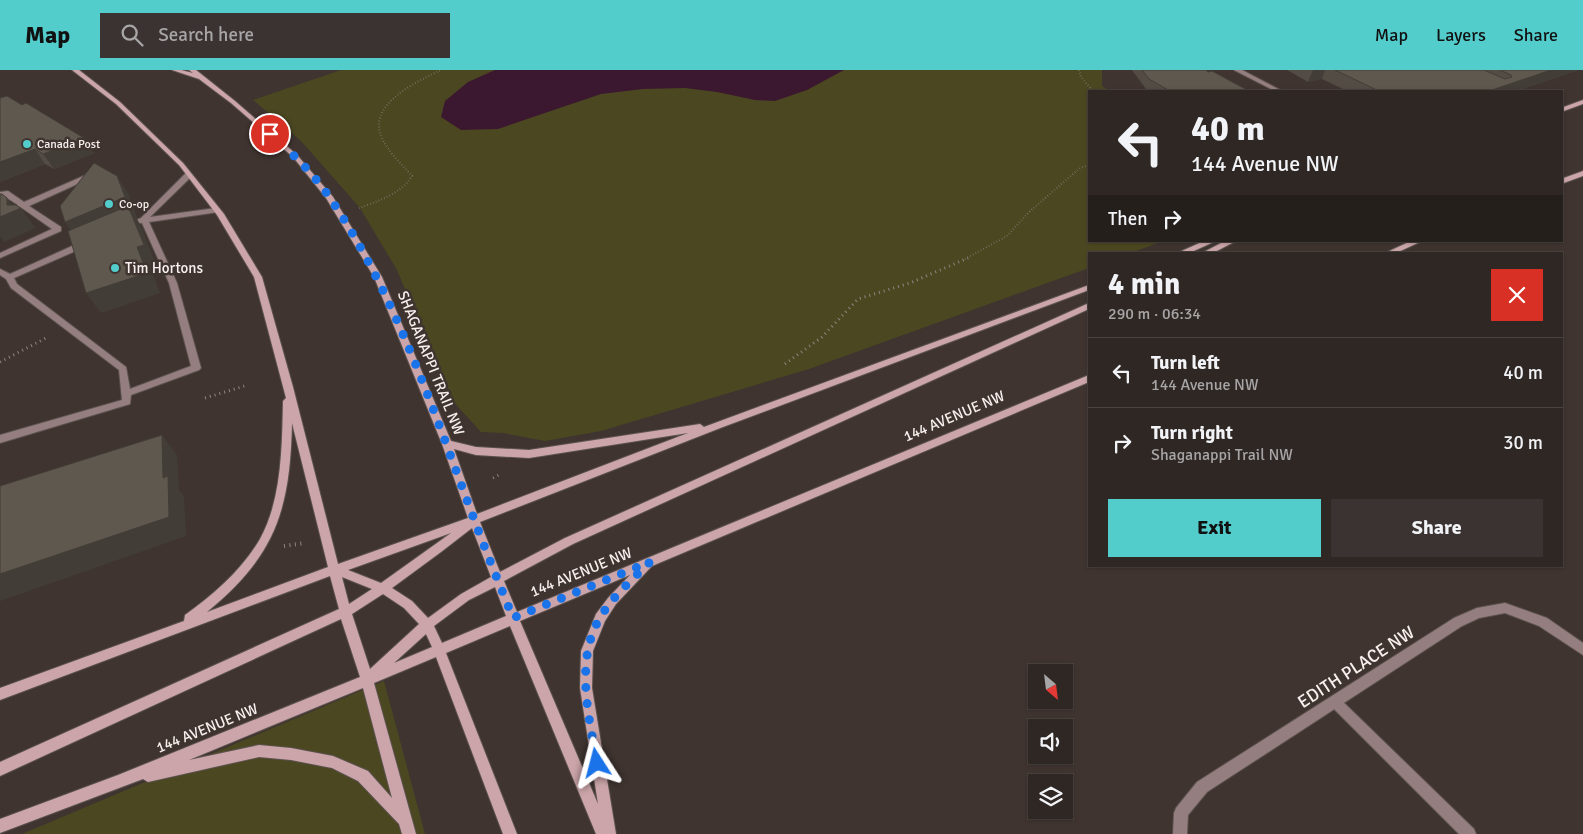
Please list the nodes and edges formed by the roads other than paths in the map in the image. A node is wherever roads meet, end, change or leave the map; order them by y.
1 (75, 70) edge
2 (174, 70) edge
3 (192, 70) edge
4 (1237, 70) edge
5 (206, 80) junction
6 (1277, 90) edge
7 (1583, 102) edge
8 (1563, 109) edge
9 (1583, 173) edge
10 (189, 175) junction
11 (92, 176) edge
12 (1563, 181) edge
13 (0, 195) edge
14 (23, 205) junction
15 (12, 210) edge
16 (216, 210) junction
17 (38, 215) junction
18 (144, 219) junction
19 (26, 221) dead end
20 (126, 226) edge
21 (90, 242) edge
22 (1209, 242) edge
23 (1230, 242) edge
24 (1416, 242) edge
25 (1183, 252) edge
26 (1208, 252) edge
27 (1392, 252) edge
28 (0, 256) edge
29 (0, 271) edge
30 (9, 277) junction
31 (1088, 287) edge
32 (1088, 306) edge
33 (1088, 378) edge
34 (288, 387) junction
35 (125, 394) junction
36 (720, 424) junction
37 (0, 439) edge
38 (447, 444) junction
39 (474, 520) junction
40 (650, 562) junction
41 (334, 570) junction
42 (498, 578) junction
43 (383, 588) junction
44 (345, 612) junction
45 (513, 618) junction
46 (427, 625) junction
47 (173, 629) junction
48 (438, 650) junction
49 (1583, 650) edge
50 (367, 680) junction
51 (0, 694) edge
52 (1335, 702) junction
53 (0, 769) edge
54 (118, 782) junction
55 (0, 826) edge
56 (407, 828) edge
57 (510, 834) edge
58 (603, 834) edge
59 (609, 834) edge
60 (1180, 834) edge
61 (1469, 834) edge

1 - 10 main road
2 - 5 main road
3 - 5 main road, SHAGANAPPI TRAIL NW
4 - 6 street
5 - 38 main road, SHAGANAPPI TRAIL NW
7 - 8 main road
9 - 12 main road
10 - 16 main road
10 - 18 street
11 - 14 street
13 - 14 street
14 - 15 street
14 - 17 street
16 - 18 street
16 - 34 main road
17 - 19 street
17 - 28 street
18 - 20 street
18 - 35 street
21 - 30 street
22 - 25 main road
23 - 26 main road
24 - 27 main road
29 - 30 street
30 - 35 street
31 - 36 main road
32 - 42 main road
33 - 40 main road, 144 AVENUE NW
34 - 41 main road
34 - 47 main road
35 - 37 street
36 - 38 main road
36 - 39 main road
38 - 39 main road, SHAGANAPPI TRAIL NW
39 - 41 main road
39 - 42 main road, SHAGANAPPI TRAIL NW
39 - 43 main road
40 - 45 main road, 144 AVENUE NW
40 - 59 main road
41 - 43 main road
41 - 44 main road
41 - 47 main road
42 - 45 main road, SHAGANAPPI TRAIL NW
42 - 46 main road
43 - 44 main road
43 - 46 main road
44 - 50 main road
44 - 53 main road
45 - 48 main road, 144 AVENUE NW
45 - 58 main road, SHAGANAPPI TRAIL NW
46 - 48 main road
46 - 50 main road
47 - 51 main road
48 - 50 main road, 144 AVENUE NW
48 - 57 main road
49 - 52 street, EDITH PLACE NW
50 - 54 main road, 144 AVENUE NW
50 - 56 main road
52 - 60 street, EDITH PLACE NW
52 - 61 street
54 - 55 main road, 144 AVENUE NW
54 - 56 main road

